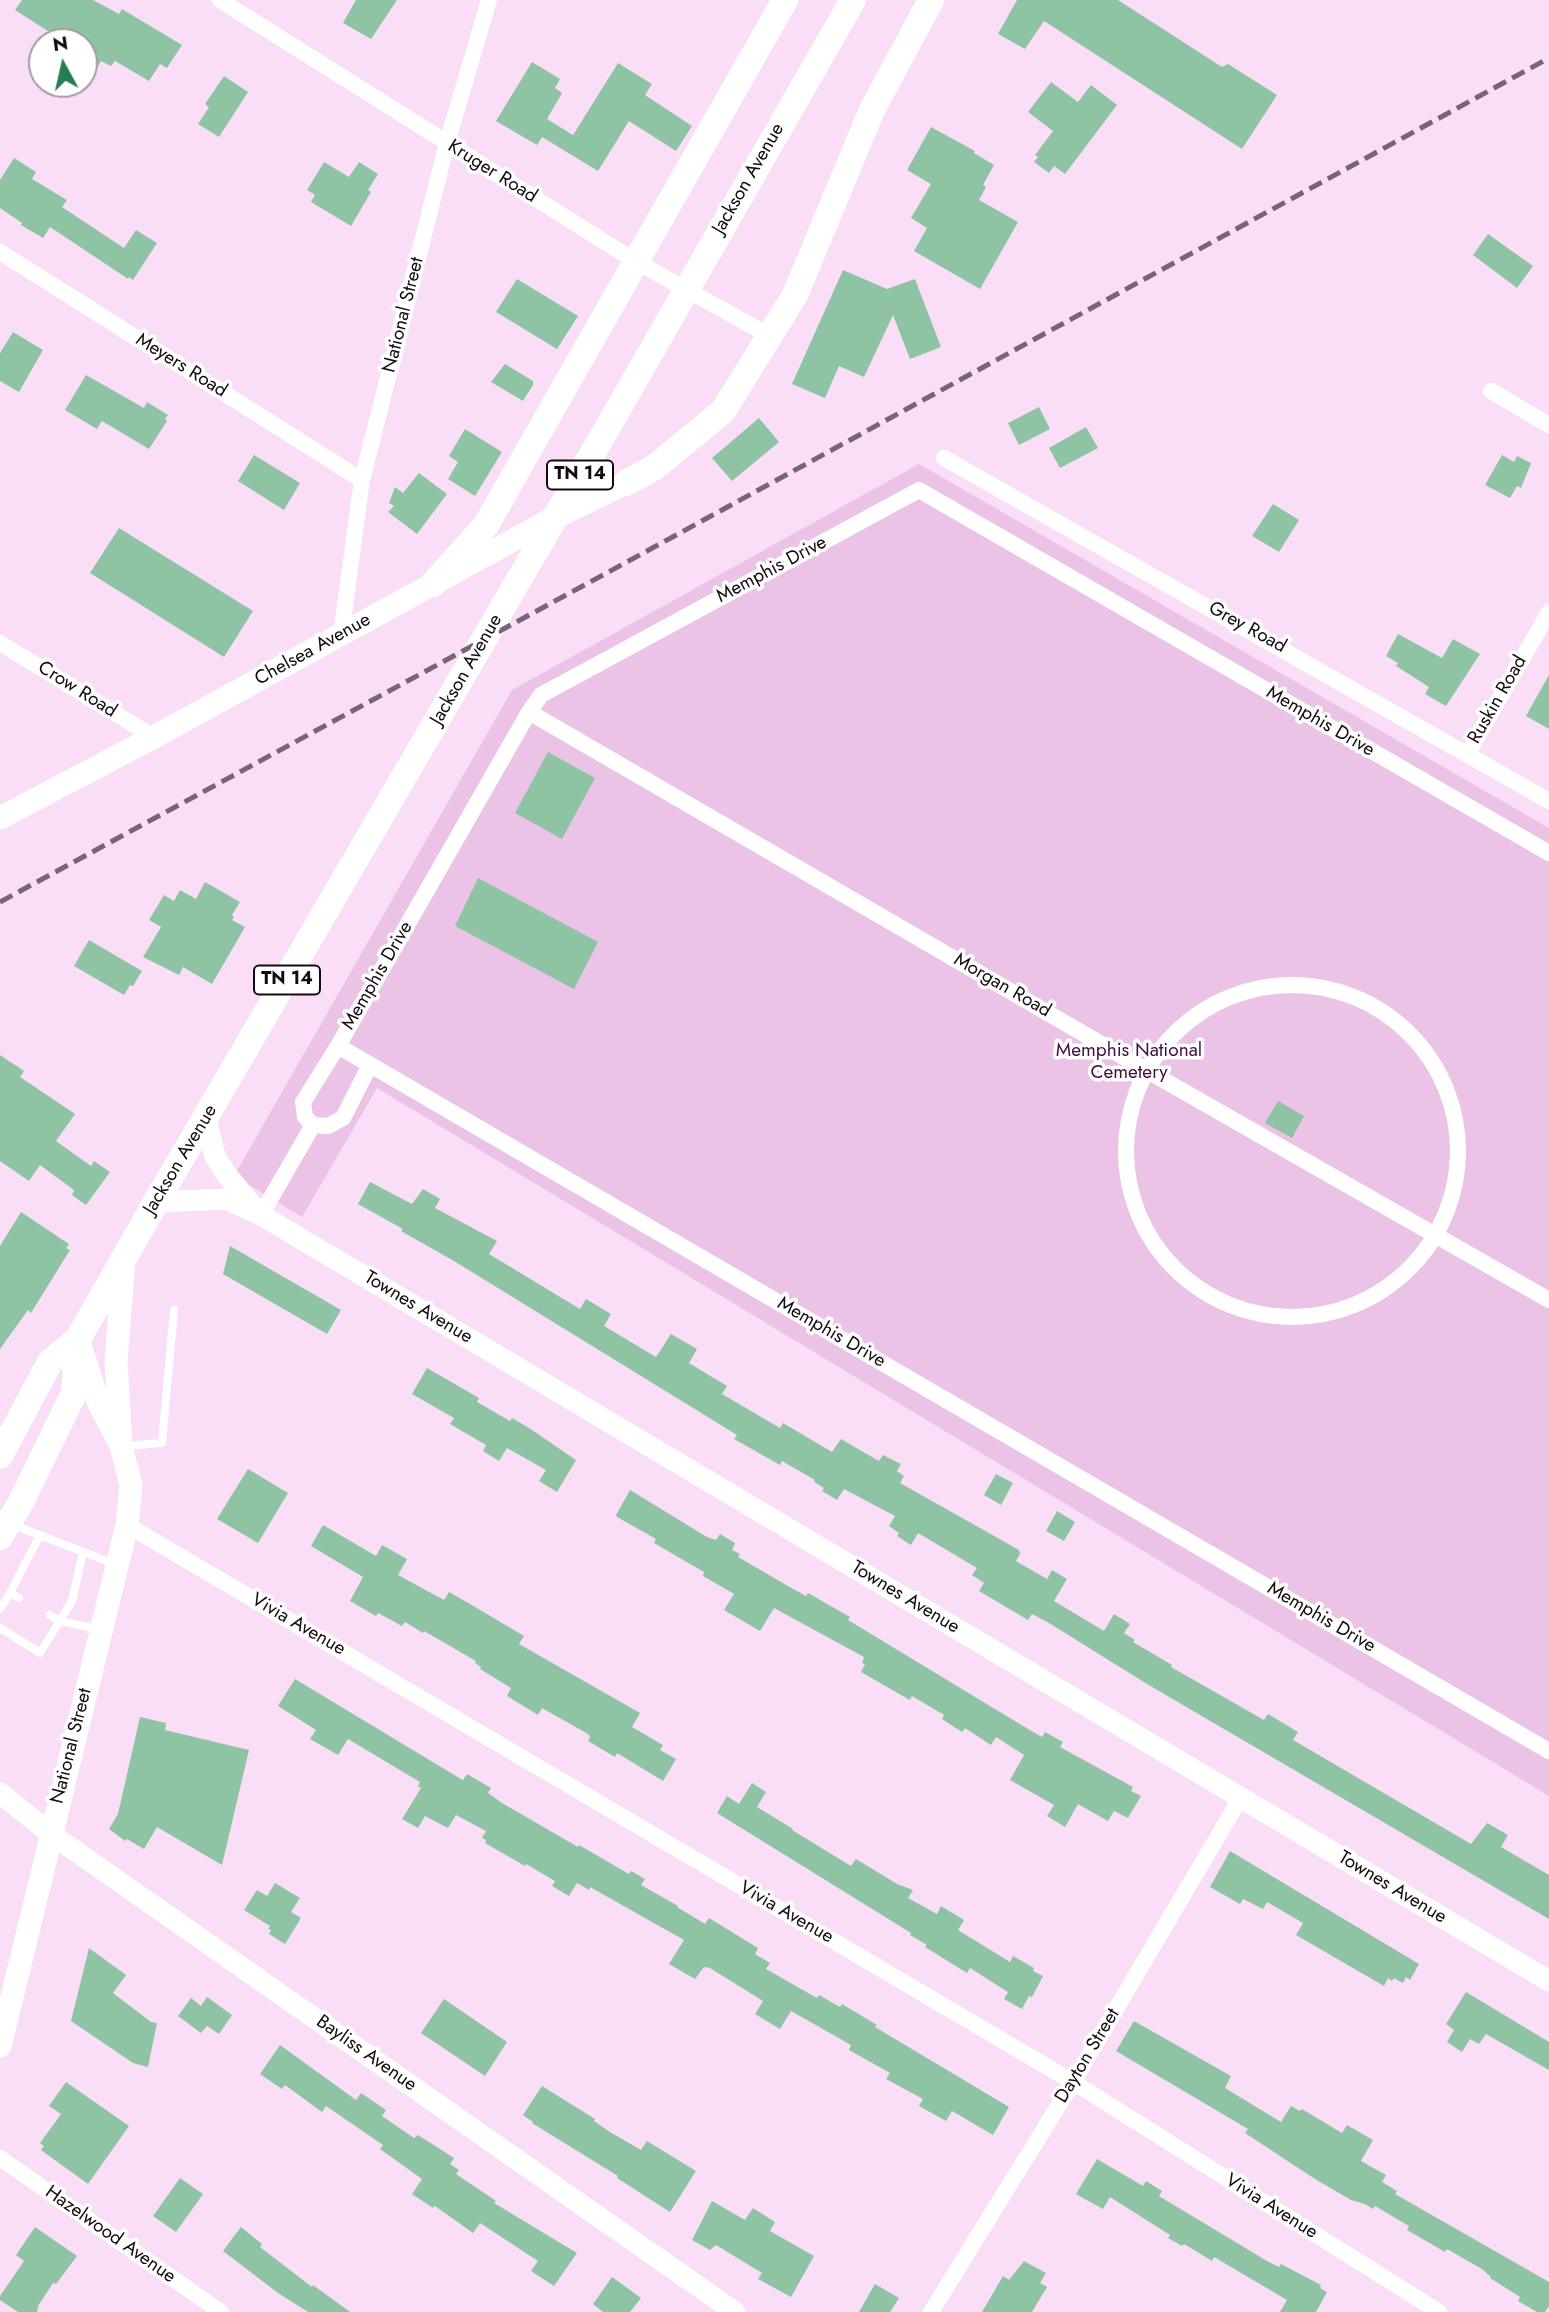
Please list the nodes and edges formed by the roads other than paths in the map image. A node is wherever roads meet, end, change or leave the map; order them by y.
1 (220, 0) edge
2 (489, 0) edge
3 (785, 0) edge
4 (853, 0) edge
5 (931, 0) edge
6 (447, 143) junction
7 (0, 252) edge
8 (635, 261) junction
9 (769, 336) junction
10 (1491, 391) dead end
11 (1549, 425) edge
12 (944, 458) dead end
13 (362, 480) junction
14 (626, 482) joint
15 (433, 584) junction
16 (1549, 612) edge
17 (341, 635) junction
18 (0, 643) edge
19 (529, 712) junction
20 (154, 737) junction
21 (1468, 753) junction
22 (1549, 801) edge
23 (0, 818) edge
24 (1549, 853) edge
25 (338, 1046) junction
26 (370, 1065) junction
27 (1146, 1070) junction
28 (206, 1119) junction
29 (313, 1125) junction
30 (156, 1202) junction
31 (261, 1215) junction
32 (1437, 1236) junction
33 (124, 1259) junction
34 (1549, 1300) edge
35 (174, 1310) dead end
36 (78, 1339) junction
37 (121, 1446) junction
38 (0, 1456) edge
39 (127, 1525) junction
40 (4, 1530) edge
41 (40, 1535) junction
42 (83, 1552) junction
43 (117, 1566) junction
44 (10, 1593) junction
45 (19, 1598) dead end
46 (0, 1609) edge
47 (50, 1615) dead end
48 (60, 1621) junction
49 (0, 1628) edge
50 (101, 1630) junction
51 (1549, 1751) edge
52 (0, 1793) edge
53 (1241, 1797) junction
54 (51, 1834) junction
55 (1549, 1981) edge
56 (0, 2046) edge
57 (1073, 2081) junction
58 (0, 2158) edge
59 (221, 2312) edge
60 (735, 2312) edge
61 (931, 2312) edge
62 (1438, 2312) edge

1 - 6 street, Kruger Road
2 - 6 street, National Street
3 - 8 main road
4 - 28 main road, Jackson Avenue / TN 14
5 - 9 main road
6 - 8 street, Kruger Road
6 - 13 street, National Street
7 - 13 street, Meyers Road
8 - 9 street, Kruger Road
8 - 15 main road
9 - 14 main road
10 - 11 street
12 - 21 street, Grey Road
13 - 17 street, National Street
14 - 15 main road, Chelsea Avenue
15 - 17 main road, Chelsea Avenue
16 - 21 street, Ruskin Road
17 - 20 main road, Chelsea Avenue
18 - 20 street, Crow Road
19 - 24 street, Memphis Drive
19 - 25 street, Memphis Drive
19 - 27 street, Morgan Road
20 - 23 main road, Chelsea Avenue
21 - 22 street, Grey Road
25 - 26 street, Memphis Drive
25 - 29 street
26 - 29 street
26 - 51 street, Memphis Drive
27 - 32 street, Morgan Road
27 - 32 street
27 - 32 street
28 - 30 main road, Jackson Avenue / TN 14
28 - 31 street, Townes Avenue
29 - 31 street
30 - 31 street, Townes Avenue
30 - 33 main road, Jackson Avenue / TN 14
31 - 53 street, Townes Avenue
32 - 34 street, Morgan Road
33 - 36 main road, Jackson Avenue / TN 14
33 - 37 main road, National Street
35 - 37 lane
36 - 37 main road, National Street
36 - 38 main road, Jackson Avenue / TN 14
36 - 40 main road, Jackson Avenue / TN 14
37 - 39 main road, National Street
39 - 43 main road, National Street
39 - 57 street, Vivia Avenue
40 - 41 lane
41 - 42 lane
41 - 44 lane
42 - 43 lane
42 - 48 lane
43 - 50 main road, National Street
44 - 45 lane
44 - 46 lane
47 - 48 lane
48 - 49 lane
48 - 50 lane
50 - 54 main road, National Street
52 - 54 street, Bayliss Avenue
53 - 55 street, Townes Avenue
53 - 57 street, Dayton Street
54 - 56 main road, National Street
54 - 60 street, Bayliss Avenue
57 - 61 street, Dayton Street
57 - 62 street, Vivia Avenue
58 - 59 street, Hazelwood Avenue

